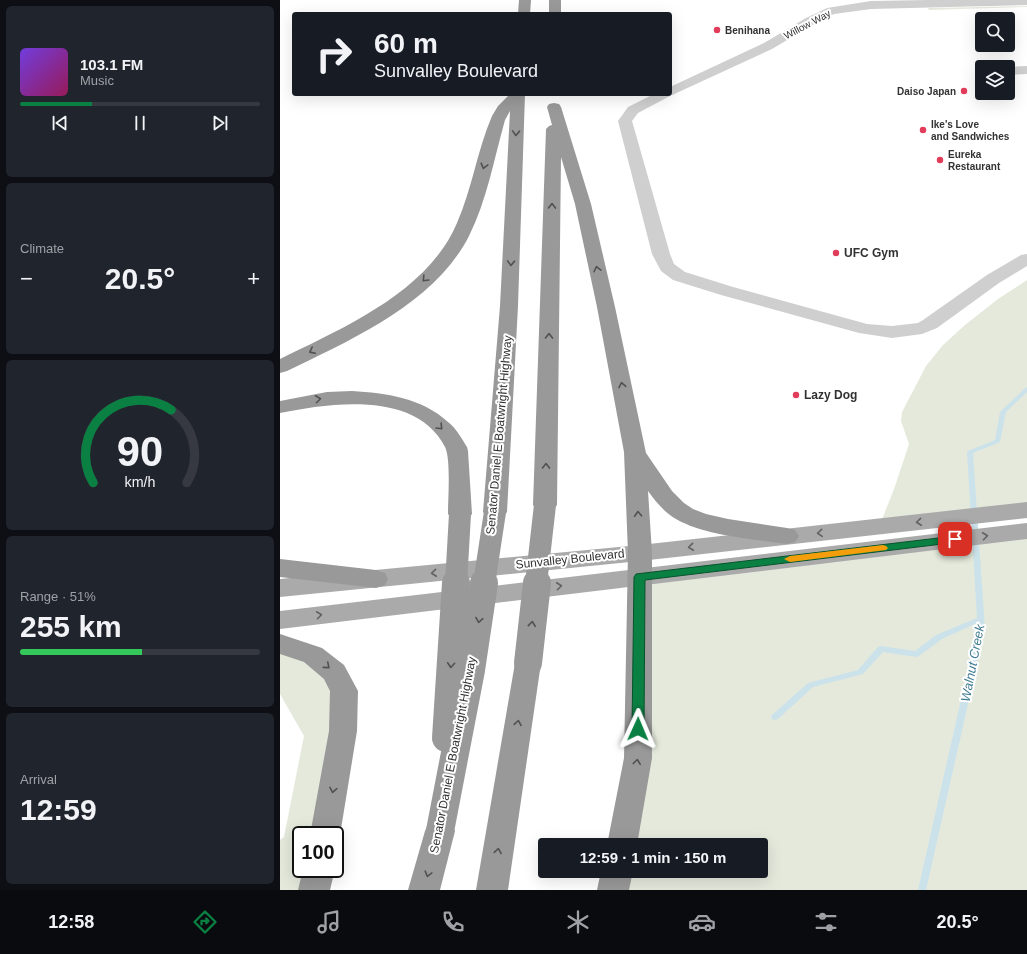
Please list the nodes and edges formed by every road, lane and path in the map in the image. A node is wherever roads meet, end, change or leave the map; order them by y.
1 (525, 0) edge
2 (555, 0) edge
3 (1027, 1) edge
4 (524, 12) edge
5 (555, 12) edge
6 (1027, 70) edge
7 (1015, 71) edge
8 (672, 91) edge
9 (516, 96) edge
10 (518, 96) edge
11 (661, 96) edge
12 (554, 100) edge
13 (1027, 259) edge
14 (280, 367) edge
15 (280, 407) edge
16 (635, 452) junction
17 (1027, 510) edge
18 (1027, 531) edge
19 (786, 536) junction
20 (640, 565) junction
21 (280, 568) edge
22 (376, 579) junction
23 (280, 588) edge
24 (280, 620) edge
25 (280, 644) edge
26 (327, 826) edge
27 (440, 831) junction
28 (623, 838) edge
29 (317, 878) edge
30 (616, 878) edge
31 (314, 890) edge
32 (424, 890) edge
33 (492, 890) edge
34 (613, 890) edge

1 - 4 highway
2 - 5 highway
3 - 8 street, Willow Way
6 - 7 street
9 -> 14 highway
10 -> 27 highway, Senator Daniel E Boatwright Highway, bridge
11 - 13 street
16 -> 12 highway
33 -> 12 highway, bridge
15 -> 27 highway, bridge
16 - 19 highway
20 -> 16 highway
17 -> 19 main road, Sunvalley Boulevard
20 -> 18 main road, Sunvalley Boulevard
19 -> 20 main road, Sunvalley Boulevard
20 -> 22 main road, Sunvalley Boulevard
24 -> 20 main road, Sunvalley Boulevard
28 -> 20 highway
21 - 22 highway
22 - 23 main road, Sunvalley Boulevard
25 -> 26 highway
27 -> 32 highway, Senator Daniel E Boatwright Highway
29 - 31 highway
30 - 34 highway

